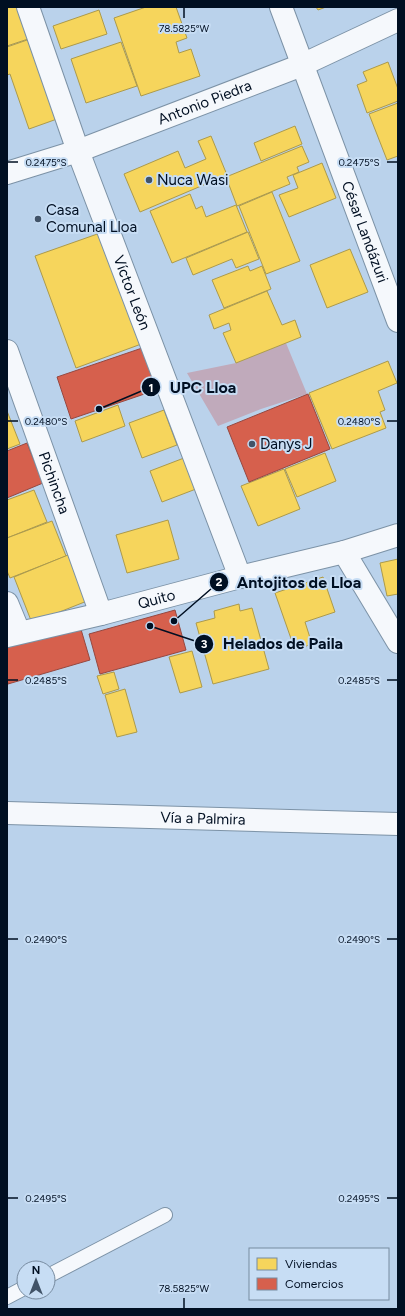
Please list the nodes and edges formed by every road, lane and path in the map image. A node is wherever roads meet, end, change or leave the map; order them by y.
1 (28, 7) edge
2 (281, 7) edge
3 (398, 20) edge
4 (302, 65) junction
5 (78, 151) junction
6 (7, 173) edge
7 (398, 321) edge
8 (7, 351) edge
9 (398, 535) edge
10 (344, 552) junction
11 (240, 577) junction
12 (7, 603) edge
13 (101, 614) junction
14 (13, 634) edge
15 (398, 642) edge
16 (7, 813) edge
17 (398, 824) edge
18 (165, 1215) dead end
19 (56, 1272) edge
20 (16, 1292) edge
21 (7, 1297) edge

1 - 5 street, Víctor León
2 - 4 street, César Landázuri
3 - 4 street, Antonio Piedra
4 - 5 street, Antonio Piedra
4 - 7 street, César Landázuri
5 - 6 street, Antonio Piedra
5 - 11 street, Víctor León
8 - 13 street, Pichincha
9 - 10 street, Quito
10 - 11 street, Quito
10 - 15 street
11 - 13 street, Quito
12 - 14 street
13 - 14 street, Quito
16 - 17 street, Vía a Palmira
18 - 19 lane
20 - 21 lane

